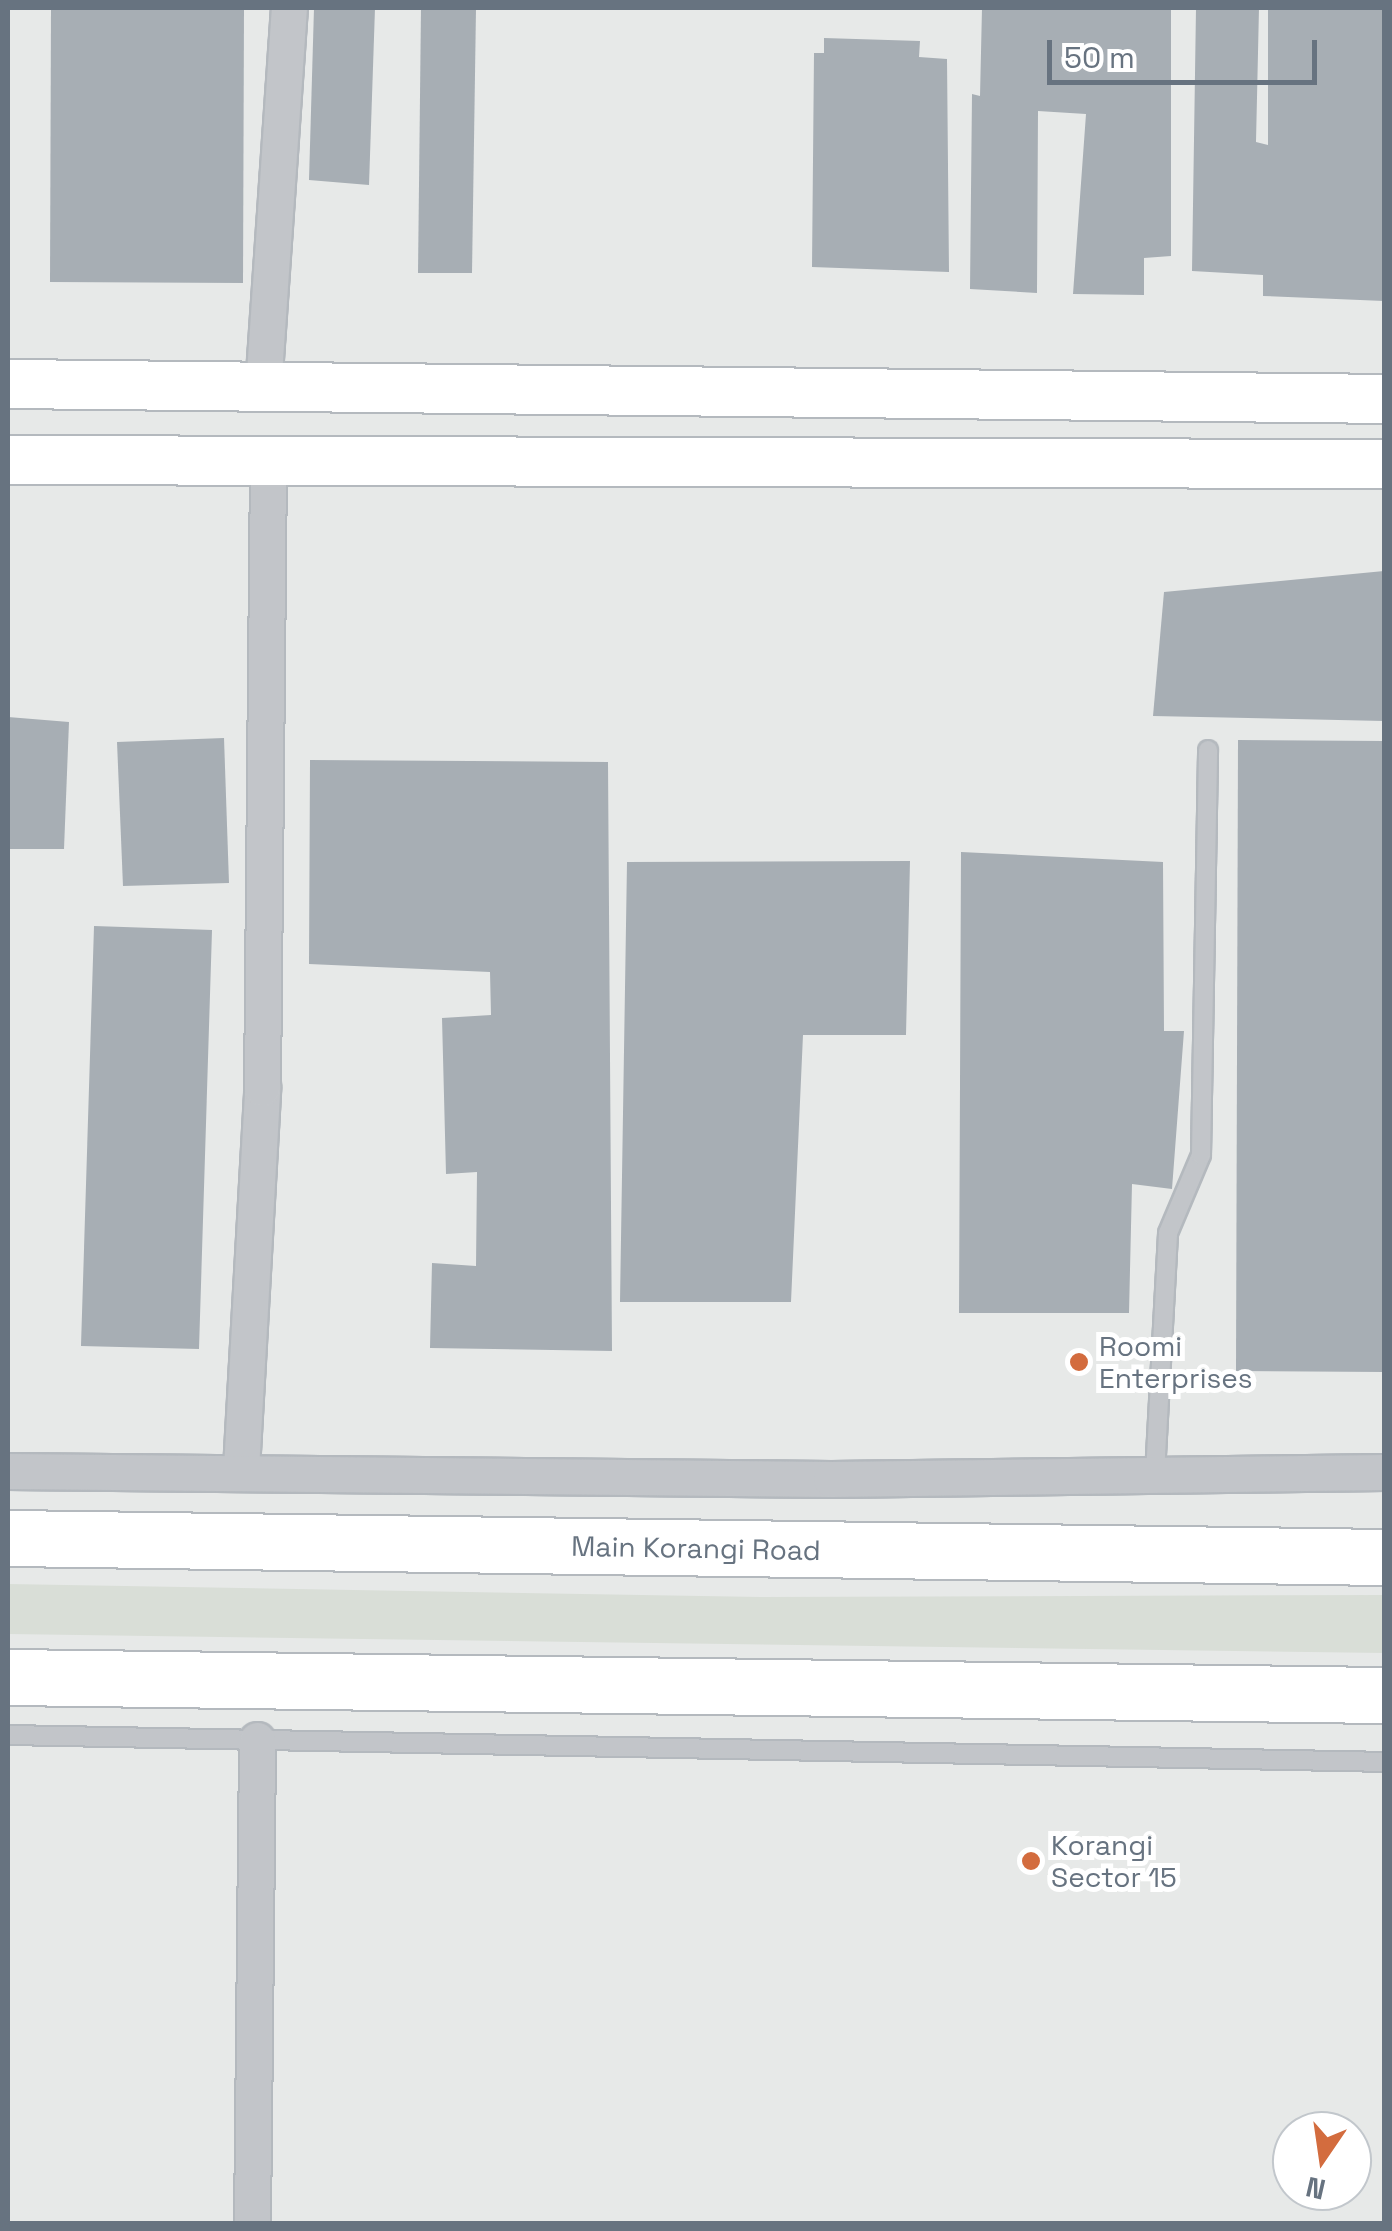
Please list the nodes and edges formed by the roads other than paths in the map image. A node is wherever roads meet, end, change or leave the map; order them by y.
1 (289, 8) edge
2 (8, 384) edge
3 (263, 388) junction
4 (334, 388) junction
5 (1384, 398) edge
6 (8, 460) edge
7 (268, 464) junction
8 (332, 464) junction
9 (1384, 464) edge
10 (1208, 750) dead end
11 (241, 1470) junction
12 (8, 1471) edge
13 (1384, 1472) edge
14 (1155, 1474) junction
15 (8, 1538) edge
16 (1384, 1557) edge
17 (8, 1677) edge
18 (1384, 1694) edge
19 (8, 1735) edge
20 (257, 1740) junction
21 (1384, 1762) edge
22 (252, 2224) edge

1 - 3 street
2 - 3 street
3 - 4 street
4 - 5 street
4 - 8 street
6 - 7 street
7 - 8 street
7 - 11 street
8 - 9 street
10 - 14 lane
11 - 12 street
11 - 14 street
13 - 14 street
15 - 16 main road, Main Korangi Road
17 - 18 main road
19 - 20 lane
20 - 21 lane
20 - 22 street

